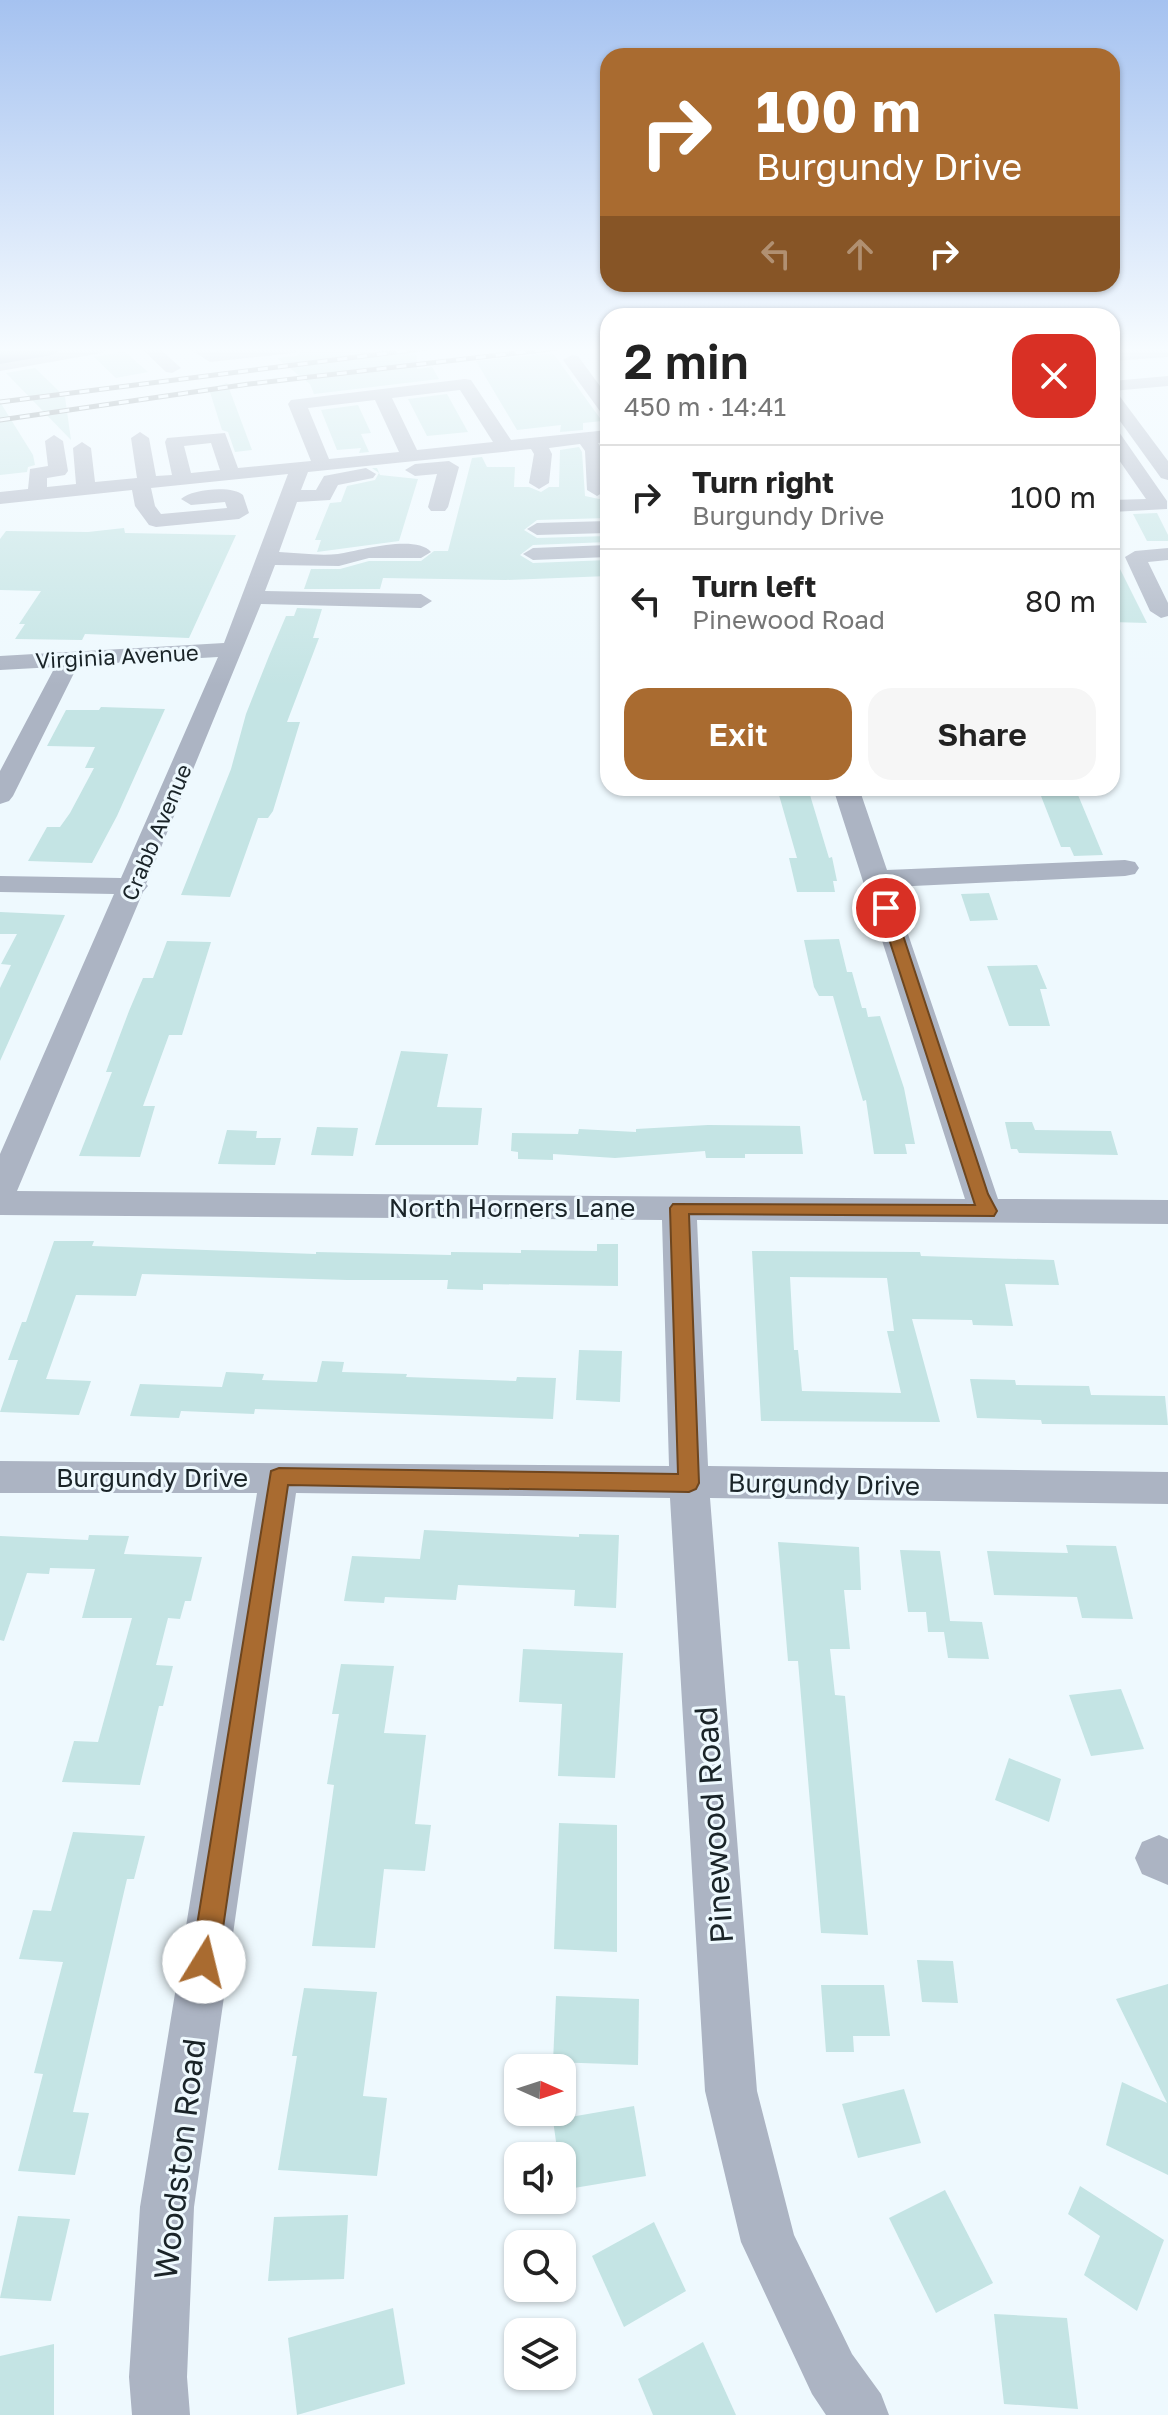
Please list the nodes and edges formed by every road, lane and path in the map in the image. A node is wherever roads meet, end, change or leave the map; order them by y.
1 (57, 461) edge
2 (83, 461) edge
3 (142, 461) edge
4 (179, 461) edge
5 (226, 461) edge
6 (310, 461) edge
7 (363, 461) edge
8 (542, 461) edge
9 (595, 461) edge
10 (1129, 461) edge
11 (311, 466) junction
12 (231, 474) junction
13 (1168, 477) edge
14 (183, 479) junction
15 (1120, 479) edge
16 (1142, 479) junction
17 (144, 483) junction
18 (539, 483) dead end
19 (86, 489) junction
20 (597, 490) dead end
21 (38, 494) junction
22 (289, 496) junction
23 (0, 498) edge
24 (138, 505) dead end
25 (1120, 506) edge
26 (438, 507) dead end
27 (600, 527) edge
28 (537, 529) dead end
29 (600, 551) edge
30 (421, 552) dead end
31 (533, 554) dead end
32 (1168, 554) edge
33 (267, 558) junction
34 (252, 597) junction
35 (421, 601) dead end
36 (1161, 611) dead end
37 (233, 649) junction
38 (70, 659) junction
39 (0, 663) edge
40 (0, 796) edge
41 (849, 796) edge
42 (1125, 868) dead end
43 (877, 879) junction
44 (0, 884) edge
45 (134, 886) junction
46 (0, 1192) edge
47 (0, 1203) edge
48 (679, 1208) junction
49 (988, 1211) junction
50 (1168, 1212) edge
51 (0, 1477) edge
52 (279, 1477) junction
53 (689, 1483) junction
54 (1168, 1488) edge
55 (161, 2415) edge
56 (860, 2415) edge

1 - 21 street
2 - 19 street
3 - 17 street
4 - 14 street
5 - 12 street
6 - 11 street
7 - 11 street
8 - 18 street
9 - 20 street
10 - 16 street
11 - 12 street
11 - 22 street, Crabb Avenue
12 - 14 street
13 - 16 street
14 - 17 street
15 - 16 street
16 - 25 street
17 - 19 street
17 - 24 street
19 - 21 street
21 - 23 street
22 - 26 street
22 - 33 street, Crabb Avenue
27 - 28 street
29 - 31 street
30 - 33 street
32 - 36 street
33 - 34 street, Crabb Avenue
34 - 35 street
34 - 37 street, Crabb Avenue
37 - 38 street, Virginia Avenue
37 - 45 street, Crabb Avenue
38 - 39 street, Virginia Avenue
38 - 40 street
41 - 43 street
42 - 43 street
43 - 49 street
44 - 45 street
45 - 46 street, Crabb Avenue
47 - 48 street, North Horners Lane
48 - 49 street, North Horners Lane
48 - 53 street, Pinewood Road
49 - 50 street, North Horners Lane
51 - 52 street, Burgundy Drive
52 - 53 street, Burgundy Drive
52 - 55 street, Woodston Road
53 - 54 street, Burgundy Drive
53 - 56 street, Pinewood Road

